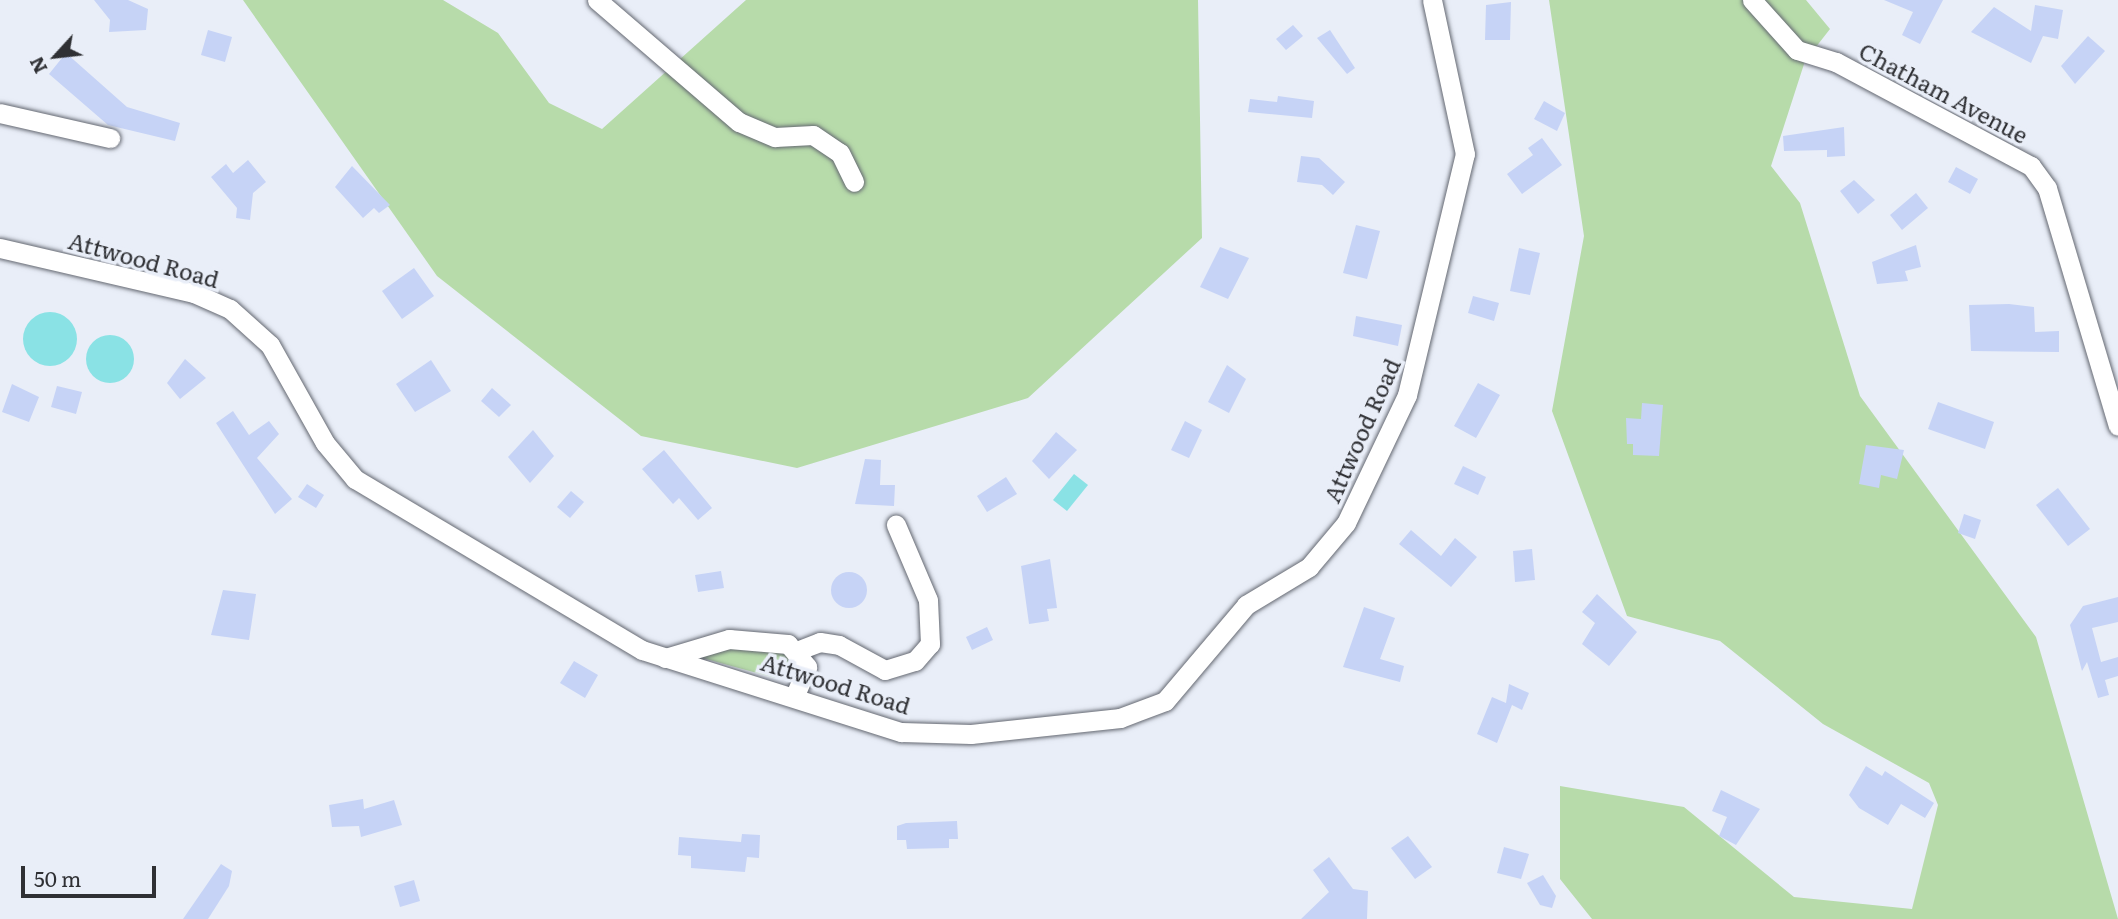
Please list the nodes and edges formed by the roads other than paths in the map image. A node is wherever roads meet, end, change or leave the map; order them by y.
1 (597, 0) edge
2 (1432, 0) edge
3 (1752, 0) edge
4 (0, 113) edge
5 (110, 138) dead end
6 (853, 182) dead end
7 (0, 248) edge
8 (2118, 426) edge
9 (896, 525) dead end
10 (799, 650) junction
11 (664, 658) junction
12 (794, 697) junction

1 - 6 street
2 - 12 street, Attwood Road
3 - 8 street, Chatham Avenue
4 - 5 street
7 - 11 street, Attwood Road
9 - 10 street
10 - 11 street
10 - 12 street
11 - 12 street, Attwood Road

